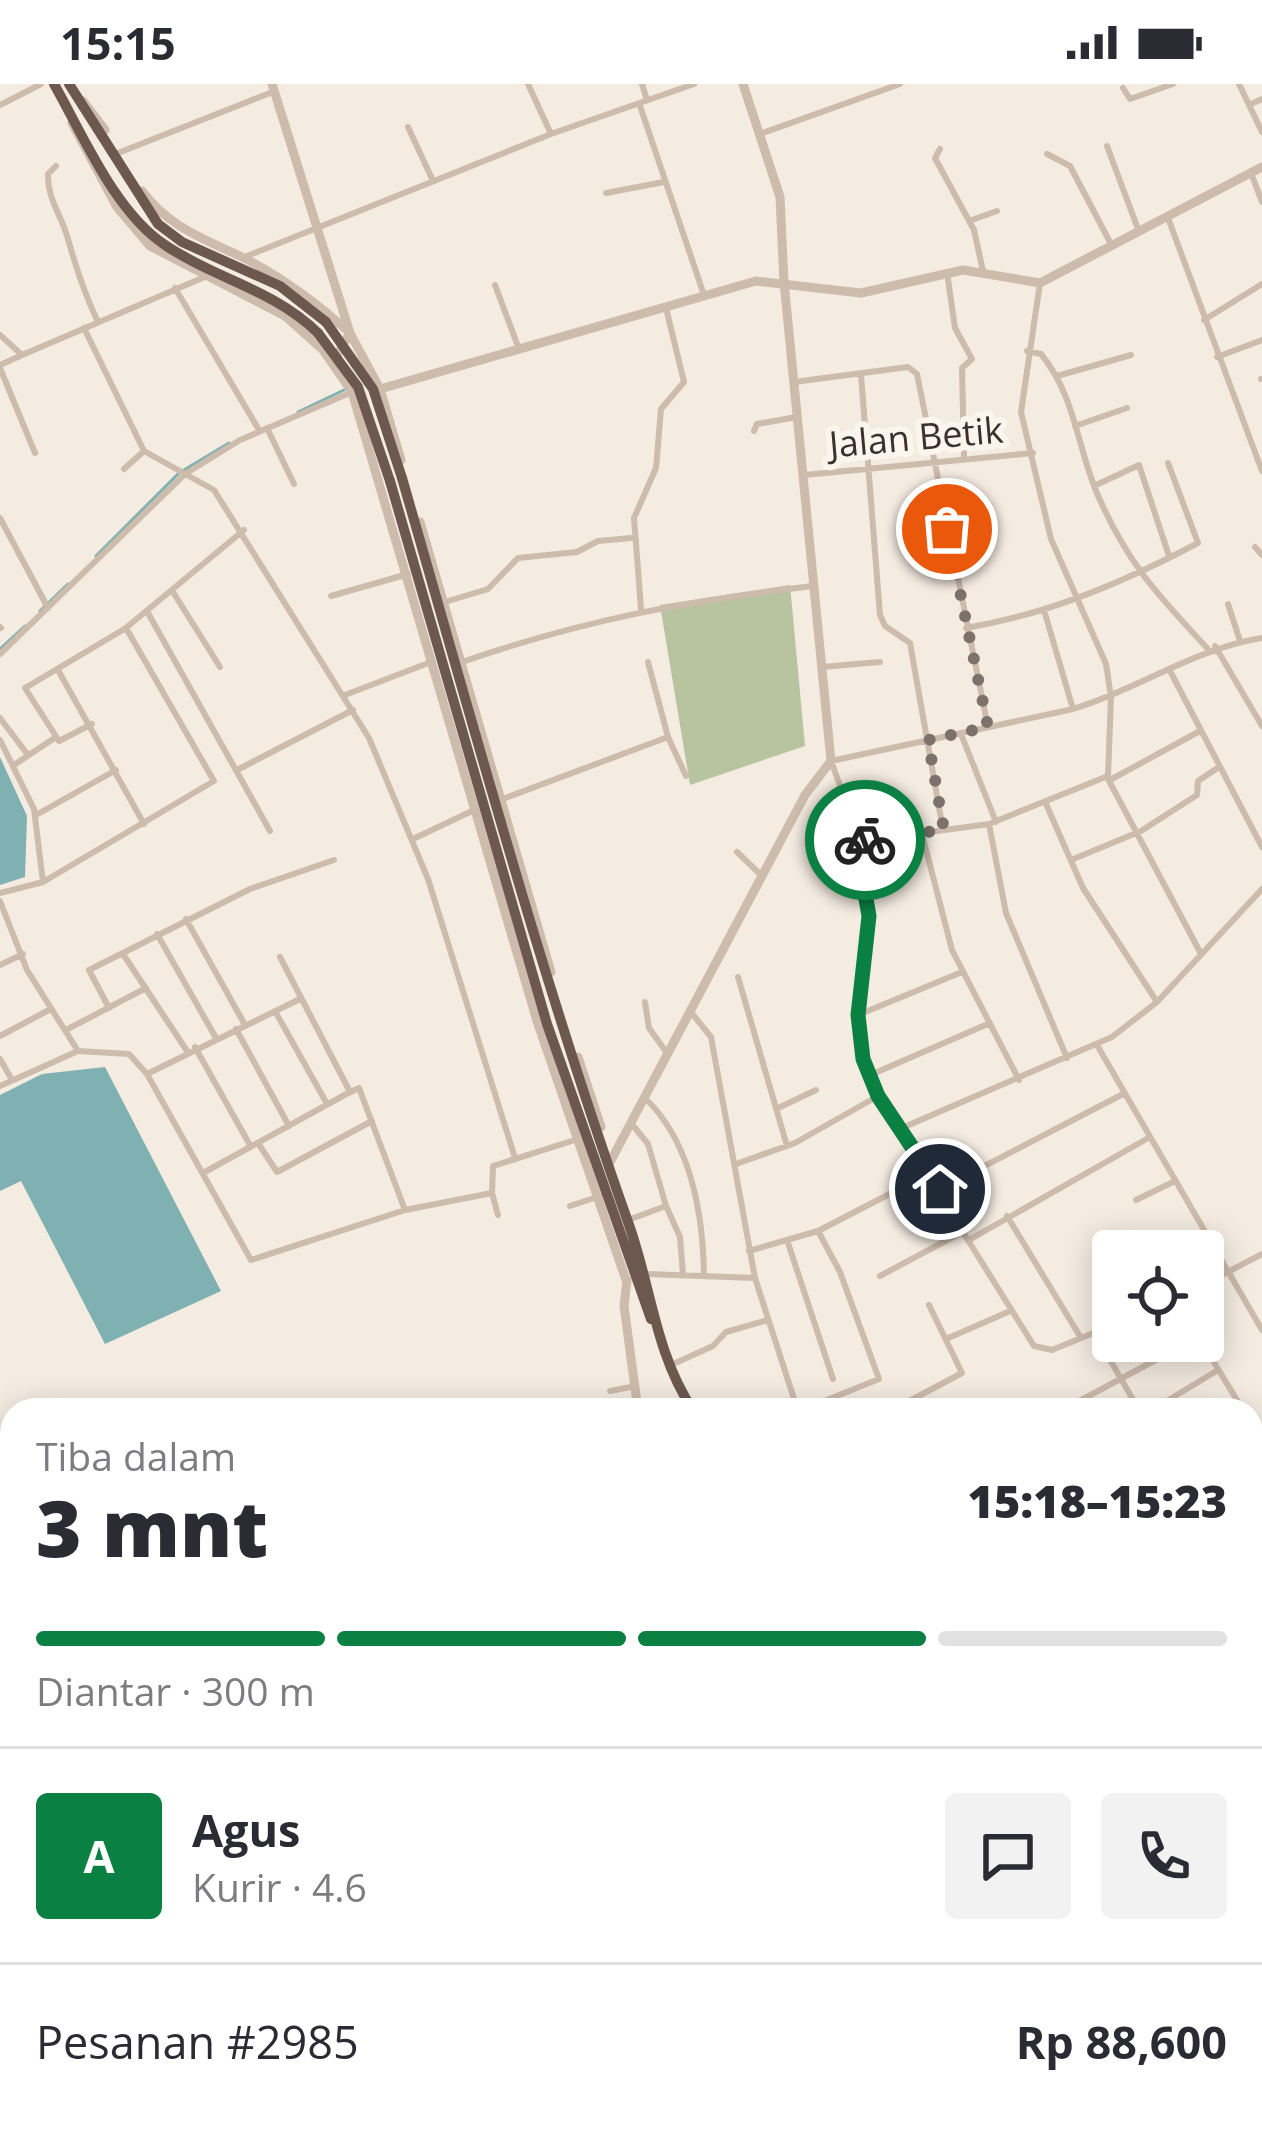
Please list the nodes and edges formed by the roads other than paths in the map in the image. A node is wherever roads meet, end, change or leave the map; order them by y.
1 (41, 84) edge
2 (54, 84) edge
3 (69, 84) edge
4 (528, 84) edge
5 (642, 84) edge
6 (694, 84) edge
7 (743, 84) edge
8 (900, 84) edge
9 (1170, 84) edge
10 (1239, 84) edge
11 (273, 88) edge
12 (1123, 88) dead end
13 (78, 99) junction
14 (1262, 99) edge
15 (643, 101) junction
16 (0, 105) edge
17 (1249, 105) junction
18 (71, 113) junction
19 (408, 127) dead end
20 (1262, 132) edge
21 (551, 134) junction
22 (760, 134) junction
23 (1107, 146) dead end
24 (940, 149) dead end
25 (118, 153) junction
26 (1047, 154) dead end
27 (56, 166) dead end
28 (1257, 170) edge
29 (433, 181) junction
30 (664, 182) junction
31 (607, 193) dead end
32 (1262, 202) edge
33 (997, 211) dead end
34 (1167, 214) junction
35 (969, 221) junction
36 (318, 228) junction
37 (1138, 229) junction
38 (1111, 244) junction
39 (243, 258) junction
40 (946, 272) junction
41 (983, 272) junction
42 (207, 276) junction
43 (784, 282) junction
44 (1040, 283) junction
45 (495, 284) dead end
46 (1262, 284) edge
47 (175, 289) junction
48 (704, 295) junction
49 (666, 308) junction
50 (1204, 320) junction
51 (98, 322) junction
52 (322, 327) junction
53 (84, 328) junction
54 (350, 333) junction
55 (0, 335) edge
56 (1262, 340) edge
57 (519, 349) junction
58 (1027, 351) junction
59 (22, 355) junction
60 (1131, 355) dead end
61 (1216, 357) junction
62 (333, 362) junction
63 (0, 367) edge
64 (861, 375) junction
65 (1057, 376) junction
66 (794, 382) junction
67 (380, 388) junction
68 (352, 392) junction
69 (1127, 408) dead end
70 (797, 417) junction
71 (1076, 426) junction
72 (260, 429) junction
73 (754, 431) dead end
74 (144, 451) junction
75 (35, 453) dead end
76 (1033, 453) junction
77 (964, 456) junction
78 (934, 459) junction
79 (1168, 463) dead end
80 (867, 466) junction
81 (124, 469) dead end
82 (1262, 471) edge
83 (181, 472) junction
84 (804, 475) junction
85 (396, 479) junction
86 (294, 484) dead end
87 (1094, 486) junction
88 (0, 518) edge
89 (244, 530) junction
90 (632, 538) junction
91 (1255, 547) dead end
92 (1262, 555) edge
93 (1170, 557) junction
94 (408, 574) junction
95 (1138, 574) junction
96 (813, 586) junction
97 (173, 592) junction
98 (332, 596) dead end
99 (1074, 598) junction
100 (445, 602) junction
101 (1228, 604) dead end
102 (46, 605) junction
103 (641, 609) junction
104 (1044, 610) junction
105 (148, 613) junction
106 (126, 628) junction
107 (966, 628) junction
108 (1262, 638) edge
109 (1240, 641) junction
110 (1211, 647) junction
111 (0, 654) edge
112 (434, 662) junction
113 (462, 662) junction
114 (648, 662) dead end
115 (880, 662) dead end
116 (822, 667) junction
117 (220, 668) dead end
118 (1168, 669) junction
119 (57, 670) junction
120 (345, 695) junction
121 (1111, 698) junction
122 (353, 710) junction
123 (1073, 710) junction
124 (0, 718) edge
125 (92, 724) junction
126 (1262, 726) edge
127 (988, 727) junction
128 (1201, 731) junction
129 (12, 734) junction
130 (961, 734) junction
131 (56, 737) junction
132 (668, 737) junction
133 (928, 740) junction
134 (1, 742) edge
135 (28, 755) junction
136 (831, 761) junction
137 (14, 765) junction
138 (1219, 767) junction
139 (239, 769) junction
140 (116, 770) junction
141 (686, 776) dead end
142 (1108, 779) junction
143 (500, 800) junction
144 (1046, 804) junction
145 (477, 809) junction
146 (36, 815) junction
147 (992, 823) junction
148 (144, 824) junction
149 (944, 830) junction
150 (270, 831) dead end
151 (1136, 832) junction
152 (922, 834) junction
153 (413, 839) junction
154 (856, 842) junction
155 (1262, 848) edge
156 (737, 852) dead end
157 (334, 860) dead end
158 (1071, 860) junction
159 (762, 876) junction
160 (43, 882) junction
161 (1262, 889) edge
162 (0, 897) edge
163 (186, 919) junction
164 (157, 934) junction
165 (122, 952) junction
166 (1200, 952) junction
167 (23, 954) junction
168 (280, 957) dead end
169 (0, 965) edge
170 (962, 971) junction
171 (738, 977) dead end
172 (146, 988) junction
173 (300, 999) junction
174 (645, 1002) dead end
175 (1156, 1003) junction
176 (109, 1008) junction
177 (49, 1010) junction
178 (274, 1011) junction
179 (690, 1011) junction
180 (858, 1015) junction
181 (989, 1023) junction
182 (241, 1027) junction
183 (66, 1030) junction
184 (0, 1036) edge
185 (216, 1038) junction
186 (1097, 1045) junction
187 (191, 1049) junction
188 (78, 1051) junction
189 (667, 1053) junction
190 (1067, 1058) junction
191 (0, 1059) edge
192 (147, 1074) junction
193 (868, 1076) junction
194 (12, 1080) junction
195 (1019, 1080) junction
196 (0, 1086) edge
197 (347, 1088) junction
198 (816, 1090) dead end
199 (1125, 1093) junction
200 (878, 1096) junction
201 (647, 1100) junction
202 (327, 1105) junction
203 (776, 1109) junction
204 (372, 1121) junction
205 (631, 1123) junction
206 (289, 1126) junction
207 (902, 1128) junction
208 (1150, 1137) junction
209 (578, 1139) junction
210 (255, 1145) junction
211 (788, 1146) junction
212 (515, 1159) junction
213 (610, 1163) junction
214 (734, 1164) junction
215 (203, 1173) junction
216 (930, 1173) junction
217 (1175, 1181) junction
218 (940, 1189) junction
219 (492, 1192) junction
220 (600, 1196) junction
221 (1136, 1200) dead end
222 (570, 1206) dead end
223 (666, 1206) junction
224 (405, 1210) junction
225 (498, 1215) dead end
226 (1006, 1216) junction
227 (628, 1220) junction
228 (818, 1231) junction
229 (964, 1231) junction
230 (787, 1240) junction
231 (969, 1240) junction
232 (749, 1251) junction
233 (1262, 1254) edge
234 (683, 1274) junction
235 (704, 1275) junction
236 (880, 1276) dead end
237 (1231, 1276) junction
238 (636, 1277) junction
239 (755, 1278) junction
240 (1224, 1278) edge
241 (929, 1305) dead end
242 (1009, 1312) junction
243 (768, 1320) junction
244 (1262, 1330) edge
245 (1092, 1336) edge
246 (1081, 1338) junction
247 (946, 1339) junction
248 (1111, 1362) edge
249 (1151, 1362) edge
250 (1213, 1362) edge
251 (668, 1366) junction
252 (1218, 1370) junction
253 (1121, 1378) junction
254 (833, 1379) dead end
255 (636, 1386) junction
256 (610, 1391) dead end
257 (637, 1398) edge
258 (686, 1398) edge
259 (794, 1398) edge
260 (831, 1398) edge
261 (916, 1398) edge
262 (1085, 1398) edge
263 (1132, 1398) edge
264 (1172, 1398) edge
265 (1233, 1398) edge

1 - 16 street
2 - 18 highway
3 - 13 highway
4 - 21 street
5 - 15 street
6 - 15 street
7 - 22 street
8 - 22 street
9 - 12 street
10 - 17 street
11 - 25 street
11 - 36 street
13 - 25 street
13 - 52 highway
14 - 17 street
15 - 21 street
15 - 30 street
17 - 20 street
18 - 42 street
18 - 52 highway
19 - 29 street
21 - 29 street
22 - 43 street
23 - 37 street
24 - 35 street
25 - 39 street
26 - 38 street
27 - 51 street
28 - 32 street
28 - 34 street
29 - 36 street
30 - 31 street
30 - 48 street
33 - 35 street
34 - 37 street
34 - 50 street
35 - 41 street
36 - 39 street
36 - 54 street
37 - 38 street
38 - 44 street
39 - 54 street
40 - 41 street
40 - 43 street
40 - 77 street
41 - 44 street
42 - 47 street
42 - 62 street
43 - 48 street
43 - 66 street
44 - 58 street
45 - 57 street
46 - 50 street
47 - 51 street
47 - 72 street
48 - 49 street
49 - 57 street
49 - 90 street
50 - 61 street
51 - 53 street
52 - 85 highway, bridge
53 - 59 street
53 - 74 street
54 - 62 street
54 - 67 street
55 - 59 street
56 - 61 street
57 - 67 street
58 - 65 street
58 - 76 street
59 - 63 street
60 - 65 street
61 - 82 street
62 - 68 street
63 - 75 street
64 - 66 street
64 - 78 street
64 - 80 street
65 - 71 street
66 - 70 street
67 - 100 street
68 - 72 street
68 - 94 street
69 - 71 street
70 - 73 street
70 - 84 street
71 - 87 street
72 - 83 street
72 - 86 street
74 - 81 street
74 - 83 street
76 - 77 street, Jalan Betik
76 - 99 street
77 - 78 street, Jalan Betik
78 - 80 street, Jalan Betik
78 - 107 street
79 - 93 street
80 - 84 street, Jalan Betik
80 - 133 street
83 - 89 street
83 - 102 street
84 - 96 street
85 - 213 highway
85 - 238 highway
87 - 93 street
87 - 95 street
88 - 102 street
89 - 97 street
89 - 120 street
90 - 100 street
90 - 103 street
91 - 92 street
93 - 95 street
94 - 98 street
94 - 112 street
95 - 99 street
95 - 110 street
96 - 103 street
96 - 116 street
97 - 105 street
97 - 117 street
99 - 104 street
99 - 121 street
100 - 113 street
101 - 109 street
102 - 111 street
103 - 113 street
104 - 107 street
104 - 123 street
105 - 106 street
105 - 139 street
106 - 119 street
106 - 148 street
107 - 127 street
108 - 109 street
109 - 110 street
110 - 118 street
110 - 126 street
112 - 120 street
112 - 145 street
113 - 143 street
114 - 132 street
115 - 116 street
116 - 136 street
118 - 121 street
118 - 128 street
119 - 125 street
119 - 131 street
120 - 122 street
121 - 123 street
121 - 142 street
122 - 139 street
122 - 153 street
123 - 127 street
124 - 129 street
125 - 131 street
125 - 140 street
127 - 130 street
128 - 138 street
128 - 142 street
129 - 134 street
129 - 135 street
130 - 133 street
130 - 147 street
131 - 135 street
132 - 141 street
132 - 143 street
133 - 136 street
133 - 149 street
134 - 137 street
135 - 137 street
136 - 154 street
136 - 159 street
137 - 146 street
138 - 151 street
138 - 155 street
139 - 150 street
140 - 146 street
140 - 148 street
142 - 144 street
142 - 151 street
143 - 213 street
144 - 147 street
144 - 158 street
145 - 153 street
145 - 209 street
146 - 160 street
147 - 149 street
147 - 190 street
148 - 160 street
149 - 152 street
151 - 158 street
151 - 166 street
152 - 154 street
152 - 170 street
153 - 212 street
154 - 180 street
156 - 159 street
157 - 163 street
158 - 175 street
159 - 179 street
160 - 162 street
161 - 166 street
162 - 167 street
163 - 164 street
163 - 182 street
164 - 165 street
164 - 185 street
165 - 172 street
165 - 176 street
166 - 175 street
167 - 169 street
167 - 177 street
168 - 173 street
170 - 180 street
170 - 181 street
171 - 203 street
172 - 176 street
172 - 187 street
173 - 178 street
173 - 197 street
174 - 189 street
175 - 186 street
176 - 183 street
177 - 183 street
177 - 184 street
178 - 182 street
178 - 202 street
179 - 189 street
179 - 214 street
180 - 193 street
181 - 193 street
181 - 195 street
182 - 185 street
182 - 206 street
183 - 188 street
185 - 187 street
186 - 190 street
186 - 199 street
187 - 192 street
187 - 210 street
188 - 192 street
188 - 194 street
189 - 201 street
190 - 195 street
191 - 194 street
192 - 215 street
193 - 200 street
194 - 196 street
195 - 207 street
197 - 202 street
197 - 204 street
198 - 203 street
199 - 208 street
199 - 218 street
200 - 207 street
200 - 211 street
201 - 205 street
201 - 235 street
202 - 206 street
203 - 211 street
204 - 210 street
204 - 224 street
205 - 213 street
205 - 223 street
206 - 210 street
207 - 216 street
208 - 217 street
208 - 226 street
209 - 212 street
209 - 220 street
210 - 215 street
211 - 214 street
212 - 219 street
213 - 227 highway
214 - 232 street
215 - 224 street
216 - 218 street
216 - 228 street
217 - 221 street
217 - 237 street
218 - 229 street
219 - 224 street
219 - 225 street
220 - 222 street
220 - 238 street
223 - 227 street
223 - 234 street
226 - 231 street
226 - 246 street
227 - 238 highway
228 - 230 street
228 - 260 street
229 - 231 street
229 - 236 street
230 - 232 street
230 - 254 street
231 - 242 street
232 - 239 street
233 - 237 street
234 - 235 street
234 - 238 street
235 - 239 street
237 - 240 street
237 - 244 street
238 - 251 highway
238 - 255 street
239 - 243 street
241 - 247 street
242 - 246 street
242 - 247 street
243 - 251 street
243 - 259 street
245 - 246 street
247 - 261 street
248 - 253 street
249 - 253 street
250 - 252 street
251 - 258 highway
252 - 264 street
252 - 265 street
253 - 262 street
253 - 263 street
255 - 256 street
255 - 257 street

